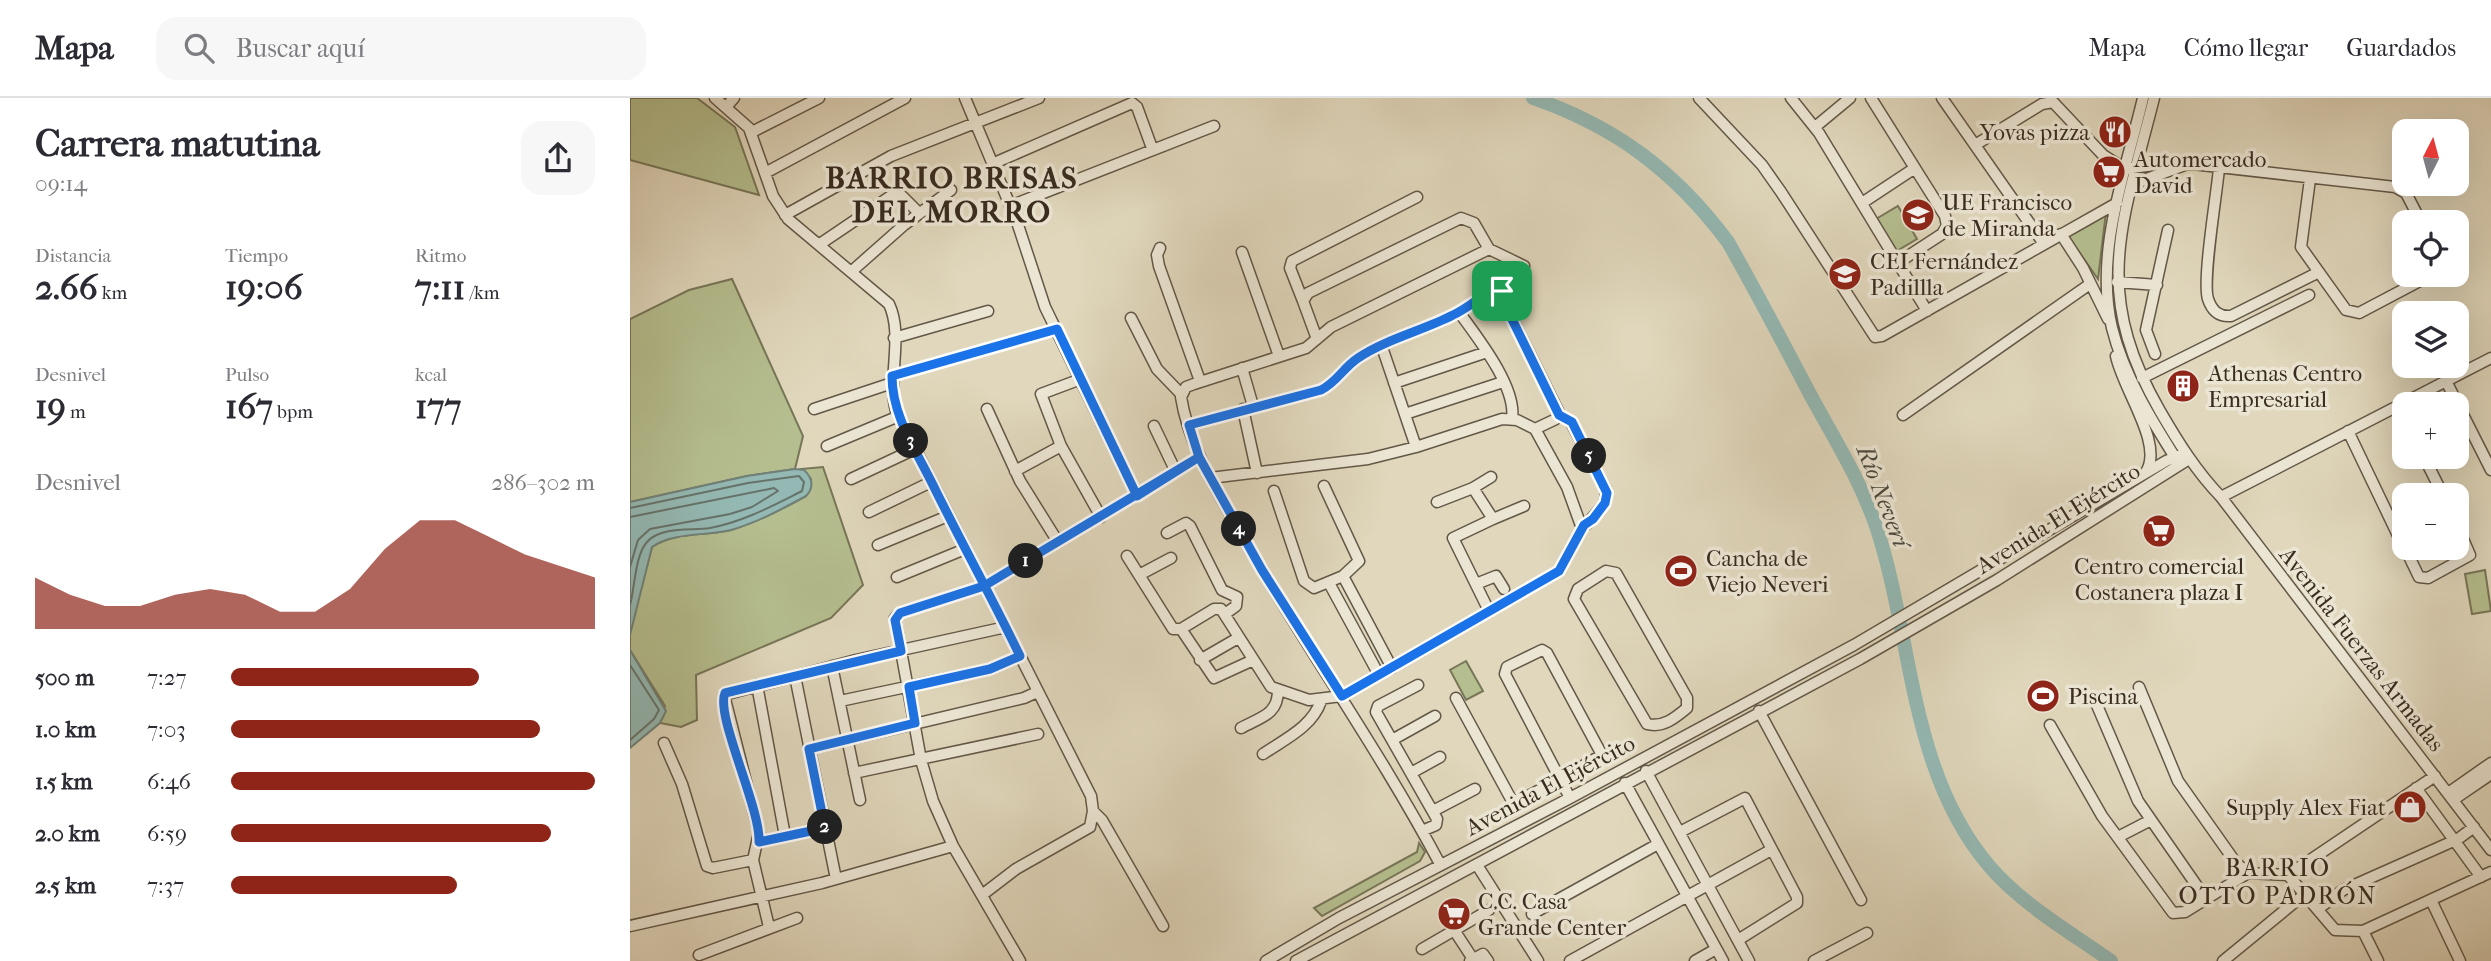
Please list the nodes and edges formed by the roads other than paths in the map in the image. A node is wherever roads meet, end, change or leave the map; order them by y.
1 (715, 98) edge
2 (819, 98) edge
3 (905, 98) edge
4 (965, 98) edge
5 (1039, 98) edge
6 (1699, 98) edge
7 (1791, 98) edge
8 (1850, 98) edge
9 (1871, 98) edge
10 (1942, 98) edge
11 (2143, 98) edge
12 (2154, 98) edge
13 (2054, 99) edge
14 (730, 102) edge
15 (975, 124) junction
16 (1214, 127) dead end
17 (1815, 127) junction
18 (752, 132) junction
19 (1975, 145) junction
20 (1152, 148) junction
21 (2189, 163) junction
22 (992, 164) junction
23 (1914, 168) junction
24 (2219, 168) junction
25 (2130, 169) junction
26 (765, 173) junction
27 (2310, 179) junction
28 (2133, 184) junction
29 (951, 191) dead end
30 (1418, 197) dead end
31 (1862, 203) junction
32 (2117, 203) junction
33 (1010, 206) junction
34 (2414, 210) edge
35 (919, 213) junction
36 (785, 215) junction
37 (2168, 230) dead end
38 (2061, 234) junction
39 (820, 244) junction
40 (2044, 244) junction
41 (1160, 248) dead end
42 (1489, 249) junction
43 (1242, 252) dead end
44 (1899, 262) junction
45 (852, 271) junction
46 (2319, 272) junction
47 (2117, 282) junction
48 (2091, 285) junction
49 (2157, 285) junction
50 (2408, 287) edge
51 (1502, 291) junction
52 (2309, 295) dead end
53 (1303, 301) junction
54 (1927, 311) junction
55 (988, 312) dead end
56 (1459, 312) junction
57 (1131, 318) dead end
58 (1057, 329) junction
59 (2113, 332) junction
60 (894, 338) junction
61 (1317, 339) junction
62 (1382, 347) junction
63 (1487, 352) junction
64 (2155, 354) dead end
65 (1279, 355) junction
66 (2491, 358) edge
67 (1242, 368) junction
68 (2142, 378) junction
69 (892, 379) junction
70 (1081, 379) junction
71 (2446, 381) junction
72 (1200, 382) junction
73 (1503, 382) junction
74 (1394, 383) junction
75 (2425, 392) edge
76 (1182, 395) junction
77 (1248, 408) junction
78 (814, 409) dead end
79 (987, 409) dead end
80 (2392, 409) edge
81 (1405, 414) junction
82 (1559, 415) junction
83 (1903, 415) dead end
84 (899, 416) junction
85 (1512, 419) junction
86 (1189, 425) junction
87 (1154, 426) dead end
88 (1535, 429) junction
89 (2348, 432) junction
90 (827, 446) dead end
91 (1061, 446) junction
92 (1416, 447) junction
93 (915, 449) junction
94 (1199, 457) junction
95 (2182, 458) junction
96 (2491, 470) edge
97 (1015, 471) junction
98 (1175, 472) junction
99 (1257, 472) junction
100 (2145, 473) junction
101 (1491, 477) dead end
102 (1210, 478) junction
103 (851, 479) dead end
104 (931, 482) junction
105 (1324, 486) dead end
106 (1473, 488) junction
107 (1274, 491) dead end
108 (1137, 496) junction
109 (2221, 497) junction
110 (1437, 502) dead end
111 (1524, 506) dead end
112 (869, 512) dead end
113 (948, 516) junction
114 (1101, 517) junction
115 (1493, 519) junction
116 (2392, 523) edge
117 (1584, 525) junction
118 (1167, 533) dead end
119 (1058, 542) junction
120 (878, 545) dead end
121 (2025, 545) junction
122 (965, 549) junction
123 (1127, 556) dead end
124 (2033, 557) junction
125 (1171, 558) dead end
126 (2410, 560) edge
127 (2461, 560) edge
128 (1139, 575) junction
129 (1343, 576) junction
130 (897, 577) dead end
131 (1329, 583) junction
132 (1476, 584) junction
133 (984, 586) junction
134 (1504, 589) dead end
135 (1489, 611) junction
136 (1225, 614) junction
137 (1006, 627) junction
138 (1181, 629) junction
139 (1238, 638) junction
140 (901, 651) junction
141 (1020, 656) junction
142 (1200, 660) junction
143 (1251, 661) junction
144 (832, 666) junction
145 (1392, 668) junction
146 (1379, 675) junction
147 (795, 676) junction
148 (757, 685) junction
149 (1418, 685) dead end
150 (909, 687) junction
151 (2139, 687) dead end
152 (1278, 690) junction
153 (1037, 692) junction
154 (1342, 696) junction
155 (1456, 698) dead end
156 (840, 701) junction
157 (1321, 701) junction
158 (2096, 703) dead end
159 (1759, 711) junction
160 (1435, 716) dead end
161 (1672, 720) junction
162 (915, 723) junction
163 (2050, 725) dead end
164 (1241, 728) dead end
165 (1038, 734) dead end
166 (1683, 736) junction
167 (847, 739) junction
168 (1392, 740) junction
169 (664, 743) dead end
170 (809, 749) junction
171 (1263, 754) dead end
172 (1440, 757) dead end
173 (921, 760) junction
174 (2491, 763) edge
175 (1646, 771) junction
176 (854, 773) junction
177 (1411, 773) junction
178 (2491, 775) edge
179 (2435, 776) junction
180 (1560, 779) junction
181 (1625, 783) junction
182 (2416, 788) junction
183 (1475, 789) dead end
184 (2451, 797) junction
185 (1570, 798) junction
186 (859, 800) dead end
187 (1093, 811) junction
188 (1433, 811) junction
189 (2151, 820) junction
190 (2474, 827) junction
191 (825, 828) junction
192 (1422, 831) junction
193 (1680, 832) junction
194 (785, 836) junction
195 (2118, 837) junction
196 (2455, 840) junction
197 (759, 842) junction
198 (1658, 844) junction
199 (953, 846) junction
200 (1771, 850) junction
201 (2491, 850) edge
202 (753, 860) junction
203 (1440, 864) junction
204 (1477, 865) junction
205 (2491, 872) edge
206 (2248, 873) junction
207 (2288, 875) junction
208 (2480, 877) junction
209 (836, 879) junction
210 (1708, 884) junction
211 (2306, 893) junction
212 (982, 895) junction
213 (762, 897) junction
214 (1687, 897) junction
215 (1861, 900) dead end
216 (2206, 900) junction
217 (2431, 900) junction
218 (2318, 909) junction
219 (1489, 910) dead end
220 (1532, 914) dead end
221 (797, 918) dead end
222 (630, 926) edge
223 (1163, 926) dead end
224 (769, 927) junction
225 (1454, 930) junction
226 (2363, 931) junction
227 (1867, 933) dead end
228 (1738, 940) junction
229 (1422, 949) dead end
230 (1716, 949) junction
231 (699, 955) dead end
232 (1472, 960) edge
233 (1020, 961) edge
234 (1266, 961) edge
235 (1296, 961) edge
236 (1488, 961) edge
237 (1538, 961) edge
238 (1570, 961) edge
239 (1695, 961) edge
240 (1723, 961) edge
241 (1749, 961) edge
242 (1814, 961) edge
243 (2223, 961) edge
244 (2378, 961) edge
245 (2460, 961) edge

1 - 14 street
2 - 18 street
3 - 26 street
4 - 15 street
5 - 15 street
6 - 54 street
7 - 17 street
8 - 17 street
9 - 23 street
10 - 19 street
11 - 25 street
12 - 25 street
13 - 19 street
13 - 25 street
14 - 18 street
15 - 22 street
15 - 36 street
16 - 20 street
17 - 31 street
18 - 26 street
19 - 40 street
20 - 22 street
20 - 33 street
21 - 24 street
21 - 25 street
21 - 28 street
22 - 33 street
23 - 31 street
23 - 44 street
24 - 27 street
24 - 46 street
25 - 28 street
25 - 32 street
26 - 36 street
27 - 34 street
27 - 46 street
28 - 47 street
29 - 35 street
30 - 53 street
31 - 44 street
32 - 38 street
32 - 59 street
33 - 58 street
35 - 39 street
35 - 45 street
36 - 39 street
37 - 49 street
38 - 40 street
38 - 48 street
39 - 45 street
40 - 54 street
41 - 72 street
42 - 51 street
42 - 53 street
42 - 61 street
43 - 65 street
44 - 54 street
45 - 60 street
46 - 50 street
47 - 49 street
47 - 68 street
48 - 59 street
48 - 83 street
49 - 64 street
51 - 56 street
51 - 82 street
52 - 68 street
53 - 61 street
55 - 60 street
56 - 62 street
56 - 63 street
57 - 76 street
58 - 69 street
58 - 70 street
59 - 95 street
59 - 100 street
60 - 69 street
61 - 65 street
62 - 74 street
62 - 77 street
63 - 73 street
63 - 74 street
65 - 67 street
66 - 71 street
67 - 72 street
67 - 77 street
68 - 95 street
69 - 78 street
69 - 84 street
70 - 91 street
70 - 108 street
71 - 75 street
71 - 96 street
72 - 76 street
73 - 81 street
73 - 85 street
74 - 81 street
76 - 86 street
77 - 86 street
77 - 99 street
79 - 97 street
80 - 89 street
81 - 92 street
82 - 88 street
82 - 117 street
84 - 90 street
84 - 93 street
85 - 88 street
85 - 92 street
86 - 94 street
87 - 98 street
88 - 117 street
89 - 109 street
89 - 116 street
91 - 97 street
91 - 114 street
92 - 99 street
93 - 103 street
93 - 104 street
94 - 98 street
94 - 102 street
95 - 100 street, Avenida El Ejército
95 - 109 street, Avenida Fuerzas Armadas
95 - 124 street, Avenida El Ejército
97 - 119 street
98 - 108 street
99 - 102 street
100 - 121 street, Avenida El Ejército
101 - 106 street
102 - 154 street
104 - 112 street
104 - 113 street
105 - 129 street
106 - 110 street
106 - 115 street
107 - 131 street
108 - 114 street
109 - 179 street, Avenida Fuerzas Armadas
111 - 115 street
113 - 120 street
113 - 122 street
114 - 119 street
115 - 132 street
117 - 135 street
118 - 136 street
119 - 133 street
121 - 124 street
121 - 166 street, Avenida El Ejército
122 - 130 street
122 - 133 street
123 - 128 street
124 - 159 street, Avenida El Ejército
125 - 128 street
126 - 127 street
128 - 138 street
129 - 131 street
129 - 145 street
131 - 146 street
132 - 134 street
132 - 135 street
133 - 137 street
133 - 140 street
135 - 145 street
136 - 138 street
136 - 139 street
137 - 140 street
137 - 141 street
138 - 142 street
139 - 142 street
139 - 143 street
140 - 144 street
140 - 150 street
141 - 150 street
141 - 153 street
142 - 143 street
143 - 152 street
144 - 147 street
144 - 156 street
145 - 146 street
146 - 154 street
147 - 148 street
147 - 170 street
148 - 194 street
148 - 197 street
149 - 168 street
150 - 156 street
150 - 162 street
151 - 206 street
152 - 157 street
152 - 164 street
153 - 162 street
153 - 187 street
154 - 157 street
154 - 192 street
155 - 180 street
156 - 167 street
157 - 171 street
158 - 189 street
159 - 175 street, Avenida El Ejército
159 - 215 street
160 - 168 street
161 - 161 street
161 - 166 street
162 - 167 street
162 - 173 street
163 - 195 street
165 - 173 street
166 - 185 street, Avenida El Ejército
167 - 170 street
167 - 176 street
168 - 177 street
169 - 202 street
170 - 191 street
172 - 177 street
173 - 176 street
173 - 199 street
174 - 184 street
175 - 181 street, Avenida El Ejército
175 - 193 street
176 - 186 street
177 - 188 street
178 - 184 street
179 - 182 street
179 - 184 street, Avenida Fuerzas Armadas
180 - 180 street
180 - 185 street
181 - 198 street
181 - 204 street, Avenida El Ejército
182 - 196 street
182 - 207 street
183 - 188 street
184 - 190 street, Avenida Fuerzas Armadas
185 - 203 street, Avenida El Ejército
187 - 212 street
187 - 223 street
188 - 192 street
189 - 195 street
189 - 216 street
190 - 196 street
190 - 201 street, Avenida Fuerzas Armadas
191 - 194 street
191 - 209 street
192 - 203 street
193 - 200 street
193 - 210 street
194 - 197 street
195 - 216 street
196 - 208 street
196 - 218 street
197 - 202 street
198 - 214 street
198 - 220 street
199 - 209 street
199 - 212 street
200 - 210 street
200 - 228 street
202 - 213 street
203 - 234 street, Avenida El Ejército
204 - 235 street, Avenida El Ejército
204 - 237 street
205 - 208 street
206 - 207 street
206 - 216 street
207 - 211 street
208 - 217 street
209 - 213 street
210 - 214 street
210 - 228 street
211 - 218 street
211 - 243 street
212 - 233 street
213 - 222 street
213 - 224 street
214 - 230 street
214 - 238 street
217 - 226 street
217 - 245 street
218 - 226 street
219 - 225 street
221 - 224 street
224 - 231 street
225 - 229 street
225 - 232 street
226 - 244 street
227 - 242 street
228 - 241 street
230 - 239 street
230 - 240 street
232 - 236 street

